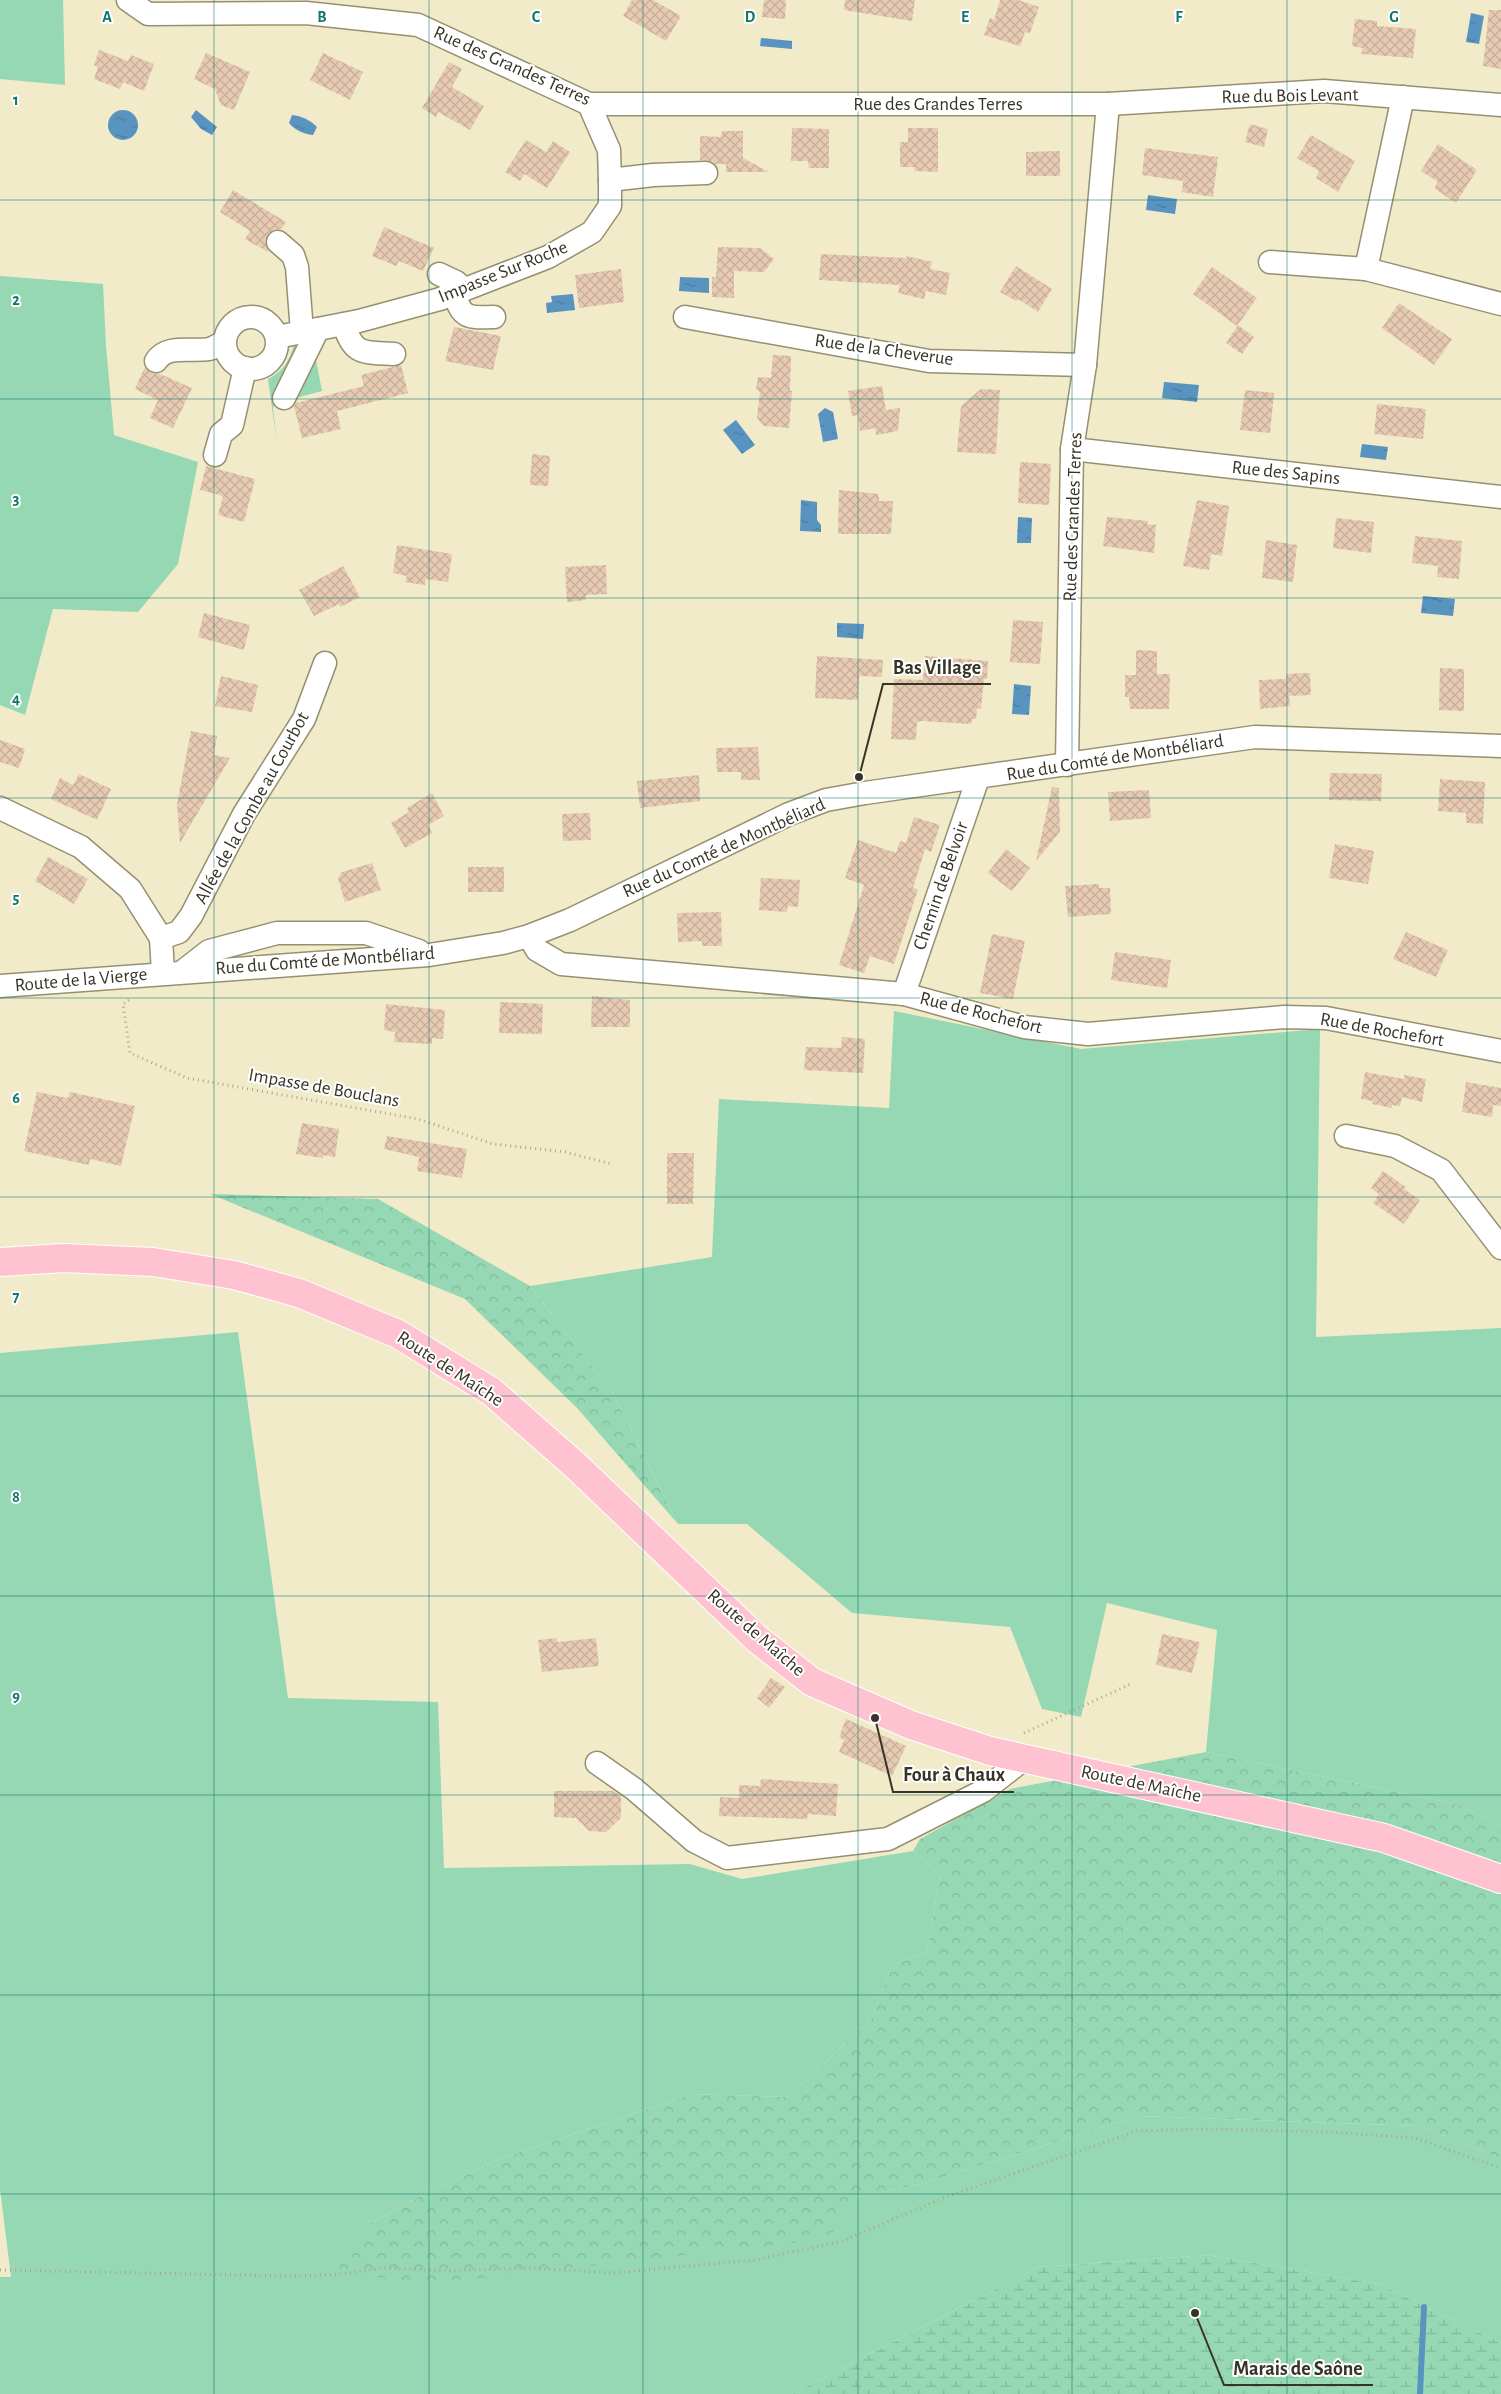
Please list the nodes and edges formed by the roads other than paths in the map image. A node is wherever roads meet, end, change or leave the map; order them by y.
1 (128, 0) edge
2 (1403, 96) junction
3 (589, 104) junction
4 (1108, 104) junction
5 (1501, 105) edge
6 (706, 173) dead end
7 (610, 180) junction
8 (278, 242) dead end
9 (1270, 262) dead end
10 (1366, 269) junction
11 (439, 274) dead end
12 (459, 291) junction
13 (1501, 304) edge
14 (494, 317) dead end
15 (685, 317) dead end
16 (344, 324) junction
17 (310, 330) junction
18 (277, 337) junction
19 (224, 342) junction
20 (394, 354) dead end
21 (156, 362) dead end
22 (1085, 365) junction
23 (245, 368) junction
24 (284, 398) dead end
25 (1072, 449) junction
26 (215, 456) dead end
27 (1501, 497) edge
28 (324, 663) dead end
29 (1501, 746) edge
30 (1067, 765) junction
31 (978, 778) junction
32 (0, 808) edge
33 (529, 936) junction
34 (161, 938) junction
35 (429, 955) junction
36 (172, 973) junction
37 (0, 986) edge
38 (904, 994) junction
39 (1501, 1051) edge
40 (1346, 1136) dead end
41 (1501, 1248) edge
42 (0, 1262) edge
43 (1023, 1746) junction
44 (596, 1763) dead end
45 (1501, 1879) edge

1 - 3 street, Rue des Grandes Terres
2 - 4 street, Rue du Bois Levant
2 - 5 street, Rue du Bois Levant
2 - 10 street
3 - 4 street, Rue des Grandes Terres
3 - 7 street, Impasse Sur Roche
4 - 22 street, Rue des Grandes Terres
6 - 7 street
7 - 12 street, Impasse Sur Roche
8 - 17 street
9 - 10 street
10 - 13 street
11 - 12 street
12 - 14 street
12 - 16 street, Impasse Sur Roche
15 - 22 street, Rue de la Cheverue
16 - 17 street, Impasse Sur Roche
16 - 20 street
17 - 18 street, Impasse Sur Roche
17 - 24 street
18 - 19 street
18 - 23 street
19 - 21 street
19 - 23 street
22 - 25 street, Rue des Grandes Terres
23 - 26 street
25 - 27 street, Rue des Sapins
25 - 30 street, Rue des Grandes Terres
28 - 34 street, Allée de la Combe au Courbot
29 - 30 street, Rue du Comté de Montbéliard
30 - 31 street, Rue du Comté de Montbéliard
31 - 33 street, Rue du Comté de Montbéliard
31 - 38 street, Chemin de Belvoir
32 - 34 street
33 - 35 street, Rue du Comté de Montbéliard
33 - 38 street, Rue de Rochefort
34 - 36 street
35 - 36 street, Rue du Comté de Montbéliard
35 - 36 street
36 - 37 street, Route de la Vierge
38 - 39 street, Rue de Rochefort
40 - 41 street
42 - 43 main road, Route de Maîche
43 - 44 street
43 - 45 main road, Route de Maîche

